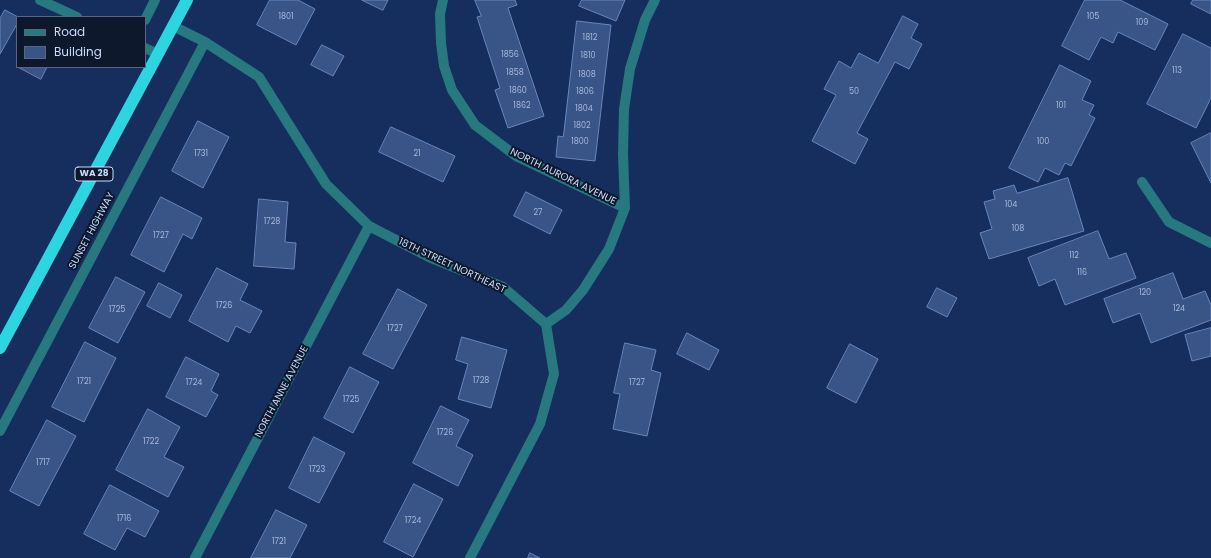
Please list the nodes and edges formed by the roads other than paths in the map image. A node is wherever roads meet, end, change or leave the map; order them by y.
1 (40, 0) edge
2 (155, 0) edge
3 (188, 0) edge
4 (443, 0) edge
5 (654, 0) edge
6 (75, 16) edge
7 (146, 18) edge
8 (173, 26) junction
9 (205, 42) junction
10 (146, 48) edge
11 (158, 54) junction
12 (1142, 182) dead end
13 (625, 208) junction
14 (369, 226) junction
15 (1211, 243) edge
16 (546, 324) junction
17 (0, 348) edge
18 (0, 432) edge
19 (195, 558) edge
20 (470, 558) edge

1 - 6 street
2 - 7 street
3 - 8 highway, WA 28
4 - 13 street, NORTH AURORA AVENUE
5 - 13 street, NORTH AURORA AVENUE
8 - 9 street, 18TH STREET NORTHEAST
8 - 11 highway, WA 28
9 - 14 street, 18TH STREET NORTHEAST
9 - 18 street, SUNSET HIGHWAY
10 - 11 street
11 - 17 highway, WA 28
12 - 15 street
13 - 16 street, NORTH AURORA AVENUE
14 - 16 street, 18TH STREET NORTHEAST
14 - 19 street, NORTH ANNE AVENUE
16 - 20 street

